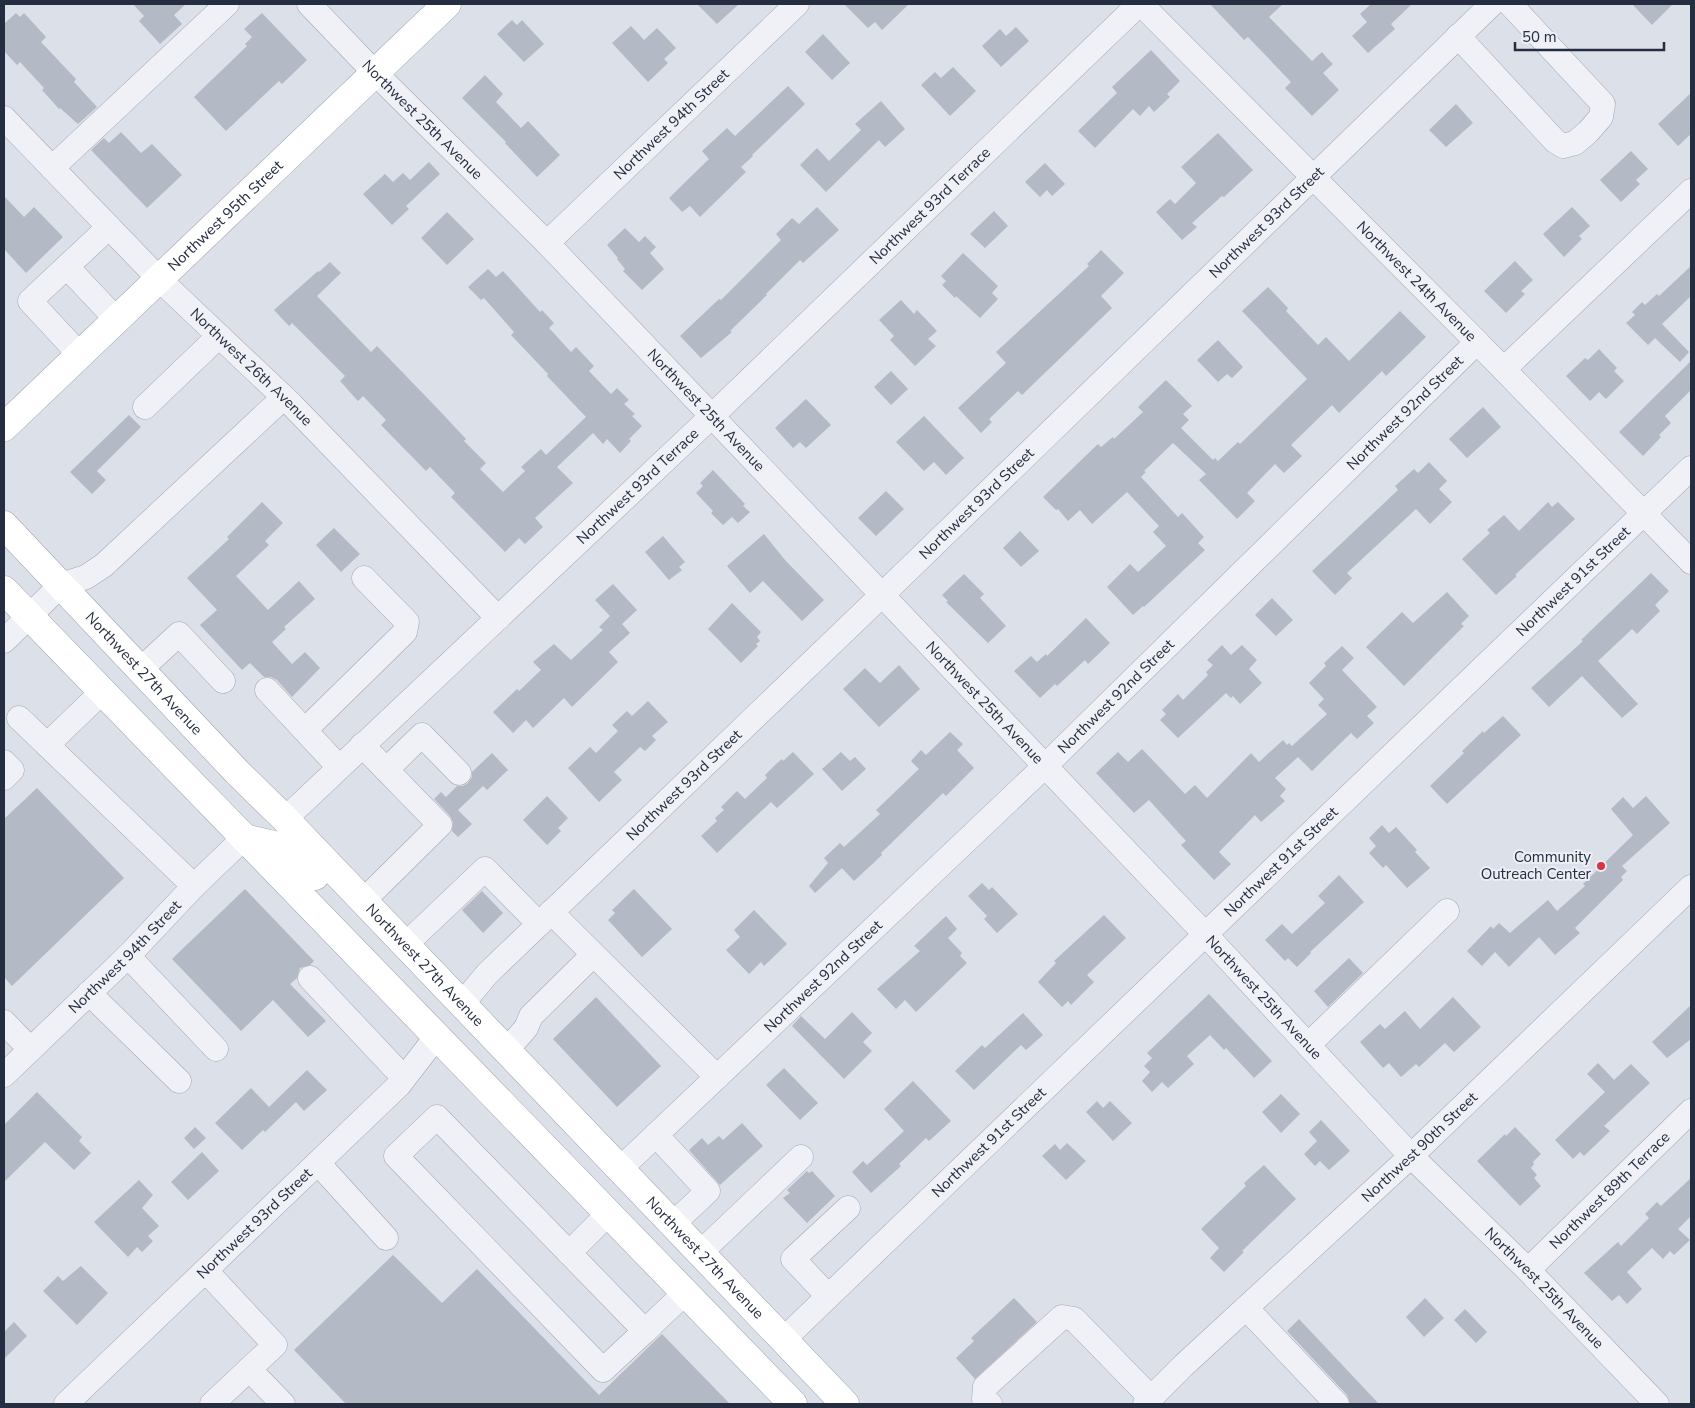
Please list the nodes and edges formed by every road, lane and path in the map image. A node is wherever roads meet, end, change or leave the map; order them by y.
1 (227, 4) edge
2 (309, 4) edge
3 (447, 4) edge
4 (797, 4) edge
5 (1140, 4) edge
6 (1492, 4) edge
7 (1510, 4) edge
8 (1458, 36) junction
9 (375, 73) junction
10 (4, 118) edge
11 (52, 168) junction
12 (1312, 176) junction
13 (1691, 191) edge
14 (109, 227) junction
15 (547, 242) junction
16 (67, 267) junction
17 (160, 280) junction
18 (117, 320) junction
19 (219, 336) junction
20 (1477, 342) junction
21 (80, 355) junction
22 (1504, 369) junction
23 (284, 397) junction
24 (145, 407) dead end
25 (712, 416) junction
26 (4, 428) edge
27 (1691, 468) edge
28 (1644, 513) junction
29 (4, 525) edge
30 (1691, 562) edge
31 (364, 578) dead end
32 (61, 585) junction
33 (4, 590) edge
34 (882, 595) junction
35 (29, 616) junction
36 (498, 618) junction
37 (4, 641) edge
38 (142, 669) junction
39 (222, 681) dead end
40 (267, 690) dead end
41 (102, 692) junction
42 (18, 720) edge
43 (304, 730) junction
44 (47, 745) junction
45 (362, 746) junction
46 (4, 762) edge
47 (1044, 766) junction
48 (339, 768) junction
49 (386, 770) junction
50 (237, 772) junction
51 (459, 772) dead end
52 (4, 778) edge
53 (285, 819) junction
54 (244, 838) junction
55 (194, 886) junction
56 (1691, 887) edge
57 (363, 901) junction
58 (1447, 911) dead end
59 (545, 918) junction
60 (1206, 935) junction
61 (405, 944) junction
62 (593, 955) junction
63 (128, 956) junction
64 (310, 978) dead end
65 (89, 993) junction
66 (462, 1004) junction
67 (4, 1022) edge
68 (437, 1036) junction
69 (1308, 1045) junction
70 (30, 1049) junction
71 (216, 1049) dead end
72 (506, 1050) junction
73 (4, 1075) edge
74 (404, 1078) junction
75 (717, 1078) junction
76 (179, 1081) dead end
77 (1691, 1111) edge
78 (656, 1135) junction
79 (1411, 1156) junction
80 (801, 1157) dead end
81 (318, 1163) junction
82 (620, 1169) junction
83 (848, 1208) dead end
84 (609, 1213) junction
85 (672, 1224) junction
86 (386, 1238) dead end
87 (569, 1253) junction
88 (700, 1253) junction
89 (1528, 1270) junction
90 (206, 1271) junction
91 (686, 1292) junction
92 (828, 1296) junction
93 (1246, 1308) junction
94 (644, 1331) junction
95 (784, 1339) junction
96 (250, 1369) junction
97 (1148, 1401) edge
98 (66, 1404) edge
99 (212, 1404) edge
100 (283, 1404) edge
101 (793, 1404) edge
102 (845, 1404) edge
103 (990, 1404) edge
104 (1337, 1404) edge
105 (1657, 1404) edge

1 - 11 street
2 - 9 street, Northwest 25th Avenue
3 - 9 main road, Northwest 95th Street
4 - 15 street, Northwest 94th Street
5 - 12 street, Northwest 24th Avenue
5 - 25 street, Northwest 93rd Terrace
6 - 8 street, Northwest 93rd Street
7 - 8 street
8 - 12 street, Northwest 93rd Street
9 - 15 street, Northwest 25th Avenue
9 - 17 main road, Northwest 95th Street
10 - 11 street, Northwest 26th Avenue
11 - 14 street, Northwest 26th Avenue
12 - 20 street, Northwest 24th Avenue
12 - 34 street, Northwest 93rd Street
13 - 22 street
14 - 16 street
14 - 17 street, Northwest 26th Avenue
15 - 25 street, Northwest 25th Avenue
16 - 18 street
16 - 21 street
17 - 18 main road, Northwest 95th Street
17 - 19 street, Northwest 26th Avenue
18 - 21 main road, Northwest 95th Street
19 - 23 street, Northwest 26th Avenue
19 - 24 street
20 - 22 street, Northwest 24th Avenue
20 - 47 street, Northwest 92nd Street
21 - 26 main road, Northwest 95th Street
22 - 28 street, Northwest 24th Avenue
23 - 32 street
23 - 36 street, Northwest 26th Avenue
25 - 34 street, Northwest 25th Avenue
25 - 36 street, Northwest 93rd Terrace
27 - 28 street, Northwest 91st Street
28 - 30 street, Northwest 24th Avenue
28 - 60 street, Northwest 91st Street
29 - 32 main road, Northwest 27th Avenue
31 - 43 street
32 - 35 street
32 - 38 main road, Northwest 27th Avenue
33 - 35 main road
34 - 47 street, Northwest 25th Avenue
34 - 59 street, Northwest 93rd Street
35 - 37 street
35 - 41 main road
36 - 45 street, Northwest 93rd Terrace
38 - 39 street
38 - 50 main road, Northwest 27th Avenue
40 - 43 street
41 - 44 street
41 - 54 main road
42 - 44 street
43 - 48 street
44 - 55 street
45 - 48 street, Northwest 93rd Terrace
45 - 49 street
46 - 52 street
47 - 60 street, Northwest 25th Avenue
47 - 75 street, Northwest 92nd Street
48 - 53 street, Northwest 93rd Terrace
49 - 51 street
49 - 57 street
50 - 53 main road, Northwest 27th Avenue
50 - 54 main road
53 - 57 main road, Northwest 27th Avenue
54 - 55 street, Northwest 94th Street
54 - 61 main road
54 - 68 main road
55 - 63 street, Northwest 94th Street
56 - 79 street, Northwest 90th Street
57 - 61 main road, Northwest 27th Avenue
58 - 69 street
59 - 61 street
59 - 62 street
59 - 66 street, Northwest 93rd Street
60 - 69 street, Northwest 25th Avenue
60 - 92 street, Northwest 91st Street
61 - 66 main road, Northwest 27th Avenue
62 - 72 street
62 - 75 street
63 - 65 street, Northwest 94th Street
63 - 71 street
64 - 74 street
65 - 70 street, Northwest 94th Street
65 - 76 street
66 - 72 main road, Northwest 27th Avenue
67 - 70 street
68 - 74 street, Northwest 93rd Street
68 - 82 main road
68 - 84 main road
69 - 79 street, Northwest 25th Avenue
70 - 73 street, Northwest 94th Street
72 - 82 main road, Northwest 27th Avenue
74 - 81 street, Northwest 93rd Street
75 - 78 street, Northwest 92nd Street
77 - 89 street, Northwest 89th Terrace
78 - 82 street, Northwest 92nd Street
78 - 85 street
79 - 89 street, Northwest 25th Avenue
79 - 93 street, Northwest 90th Street
80 - 88 street
81 - 86 street
81 - 90 street, Northwest 93rd Street
82 - 84 main road
82 - 85 main road, Northwest 27th Avenue
83 - 92 street
84 - 87 street
84 - 91 main road
85 - 88 main road, Northwest 27th Avenue
87 - 94 street
87 - 94 street
88 - 95 main road, Northwest 27th Avenue
89 - 105 street, Northwest 25th Avenue
90 - 96 street
90 - 98 street, Northwest 93rd Street
91 - 94 street
91 - 101 main road
92 - 95 street, Northwest 91st Street
93 - 97 street, Northwest 90th Street
93 - 104 street
95 - 102 main road, Northwest 27th Avenue
96 - 99 street
96 - 100 street
97 - 103 street

